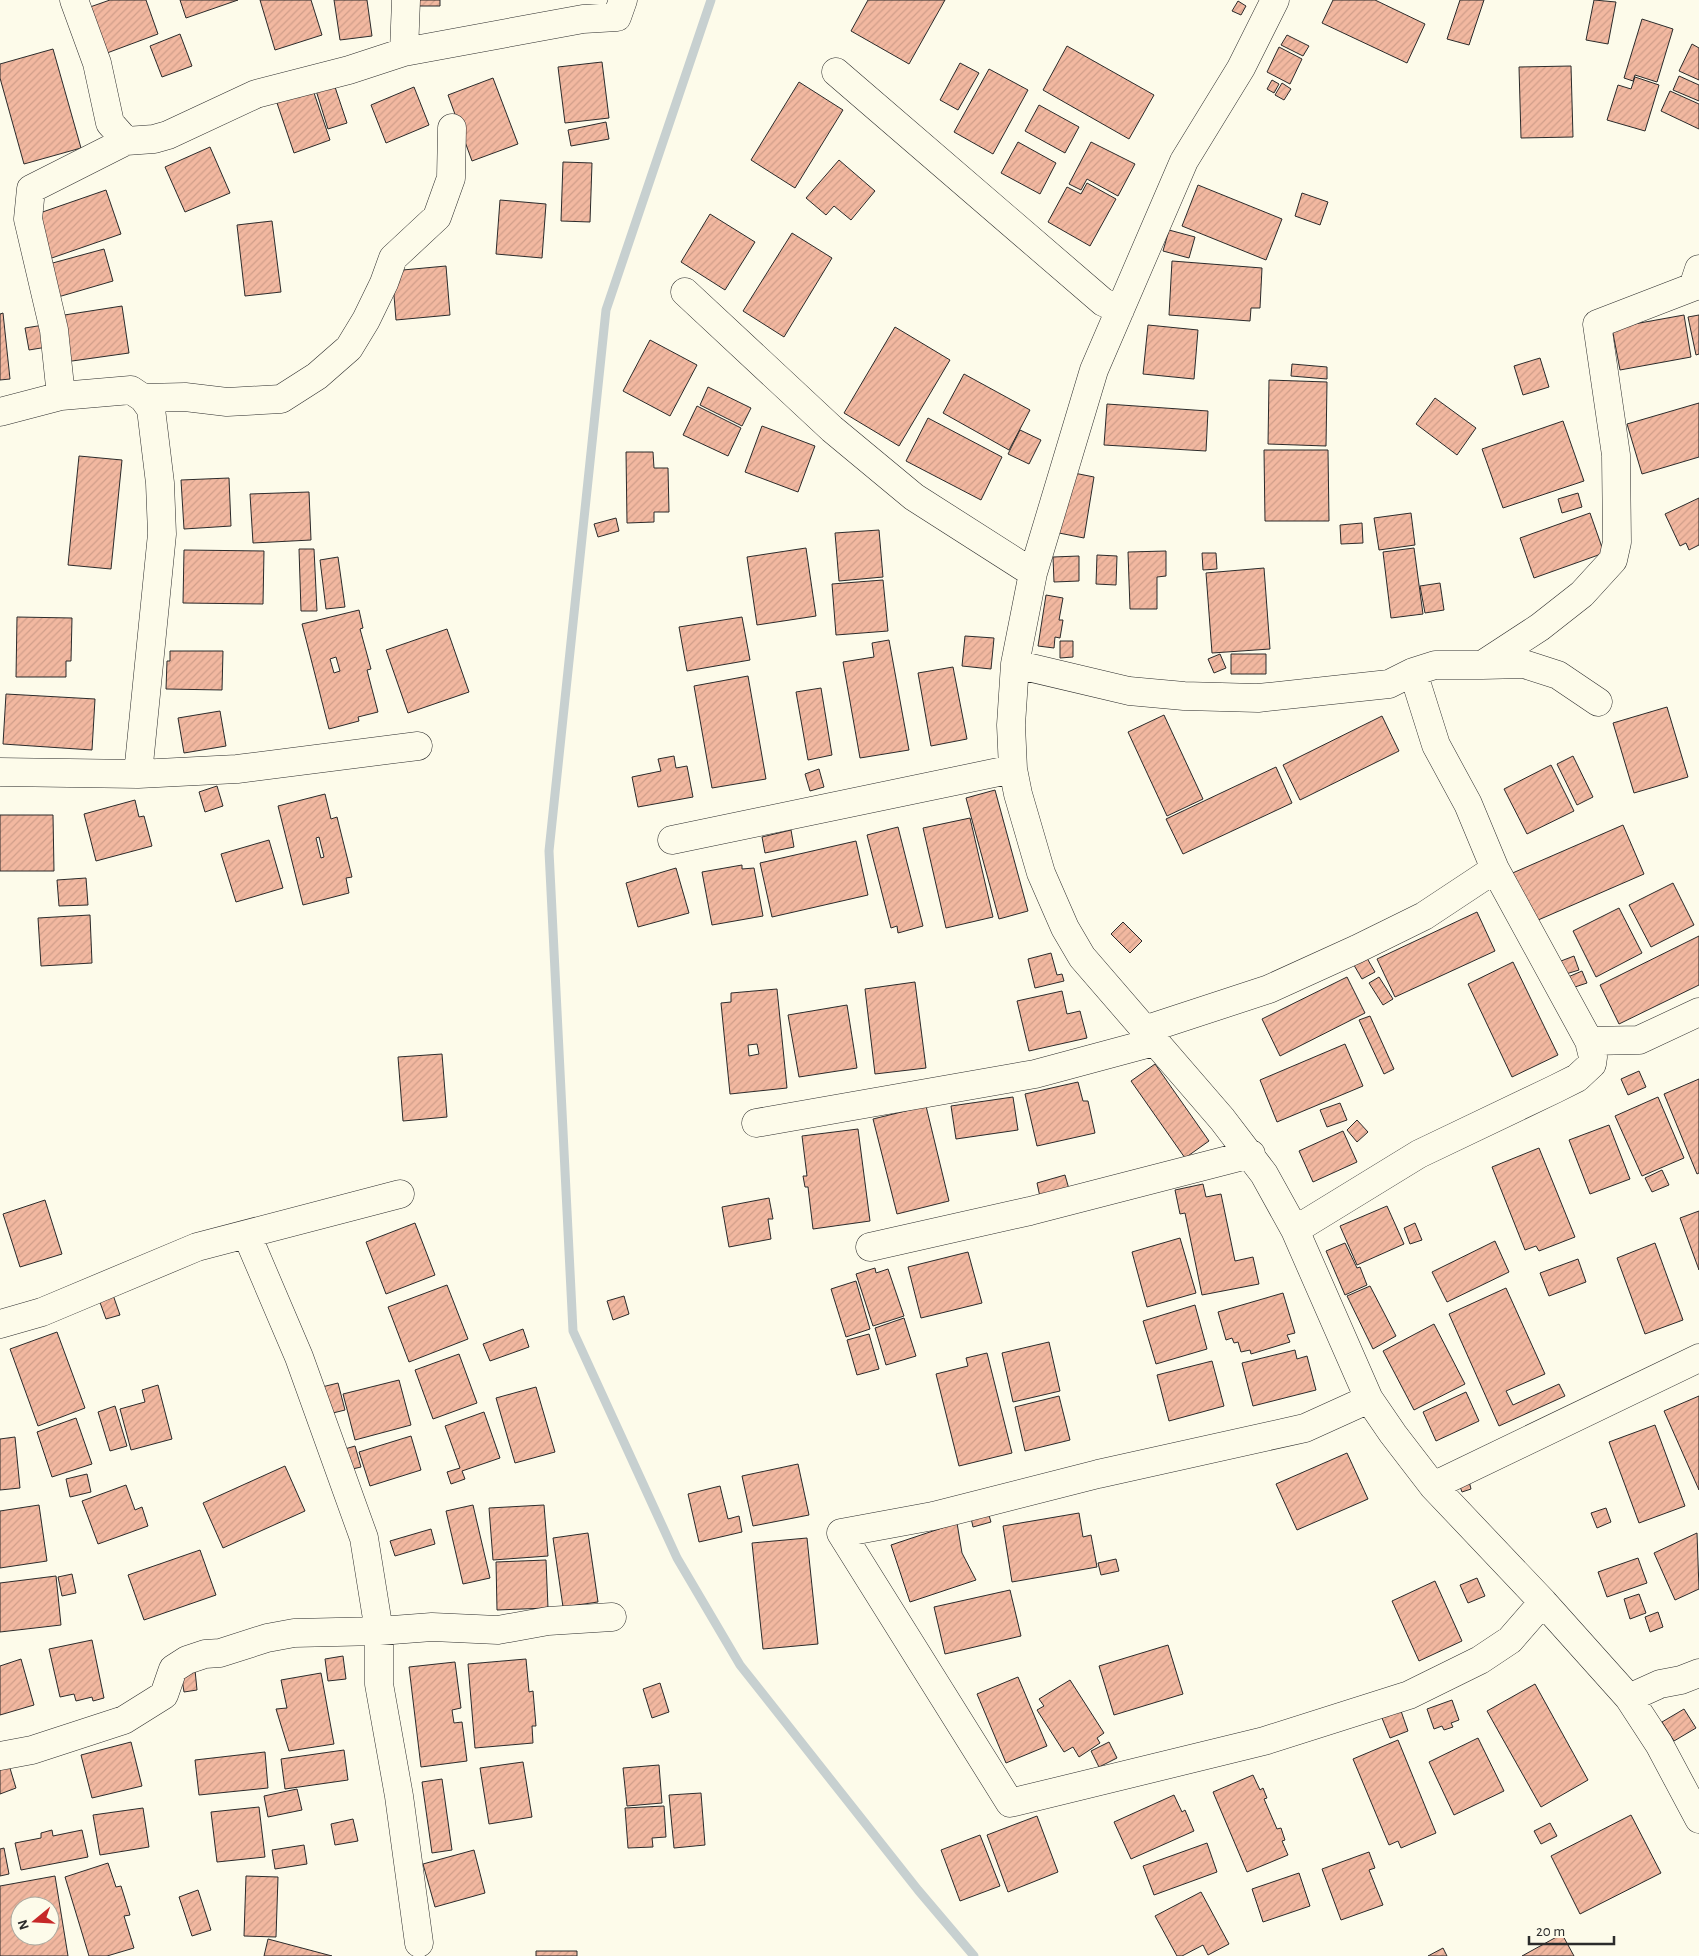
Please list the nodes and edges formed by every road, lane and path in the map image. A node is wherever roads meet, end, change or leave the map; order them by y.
1 (74, 0) edge
2 (406, 0) edge
3 (623, 0) edge
4 (1276, 0) edge
5 (404, 52) junction
6 (836, 72) dead end
7 (452, 128) dead end
8 (126, 141) junction
9 (1699, 269) edge
10 (685, 292) dead end
11 (1120, 310) junction
12 (62, 396) junction
13 (143, 398) junction
14 (0, 412) edge
15 (1034, 573) junction
16 (1015, 664) junction
17 (1482, 665) junction
18 (1413, 672) junction
19 (1598, 702) dead end
20 (418, 746) dead end
21 (1013, 769) junction
22 (0, 772) edge
23 (138, 774) junction
24 (672, 840) dead end
25 (1495, 869) junction
26 (1699, 1012) edge
27 (1149, 1036) junction
28 (1589, 1041) junction
29 (756, 1123) dead end
30 (1251, 1154) junction
31 (400, 1194) dead end
32 (1296, 1230) junction
33 (248, 1235) junction
34 (870, 1247) dead end
35 (0, 1324) edge
36 (1699, 1358) edge
37 (1369, 1398) junction
38 (1433, 1486) junction
39 (1543, 1602) junction
40 (612, 1618) dead end
41 (379, 1631) junction
42 (1699, 1673) edge
43 (1629, 1698) junction
44 (0, 1756) edge
45 (1699, 1819) edge
46 (420, 1943) dead end

1 - 8 street
2 - 5 street
3 - 5 street
4 - 11 street
5 - 8 street
6 - 11 street
7 - 13 street
8 - 12 street
9 - 17 street
10 - 15 street
11 - 15 street
12 - 13 street
12 - 14 street
13 - 23 street
15 - 16 street
16 - 18 street
16 - 21 street
17 - 18 street
17 - 19 street
18 - 25 street
20 - 23 street
21 - 24 street
21 - 27 street
22 - 23 street
25 - 27 street
25 - 28 street
26 - 28 street
27 - 29 street
27 - 30 street
28 - 32 street
30 - 32 street
30 - 34 street
31 - 33 street
32 - 37 street
33 - 35 street
33 - 41 street
36 - 38 street
37 - 38 street
37 - 39 street
38 - 39 street
39 - 43 street
40 - 41 street
41 - 44 street
41 - 46 street
42 - 43 street
43 - 45 street

